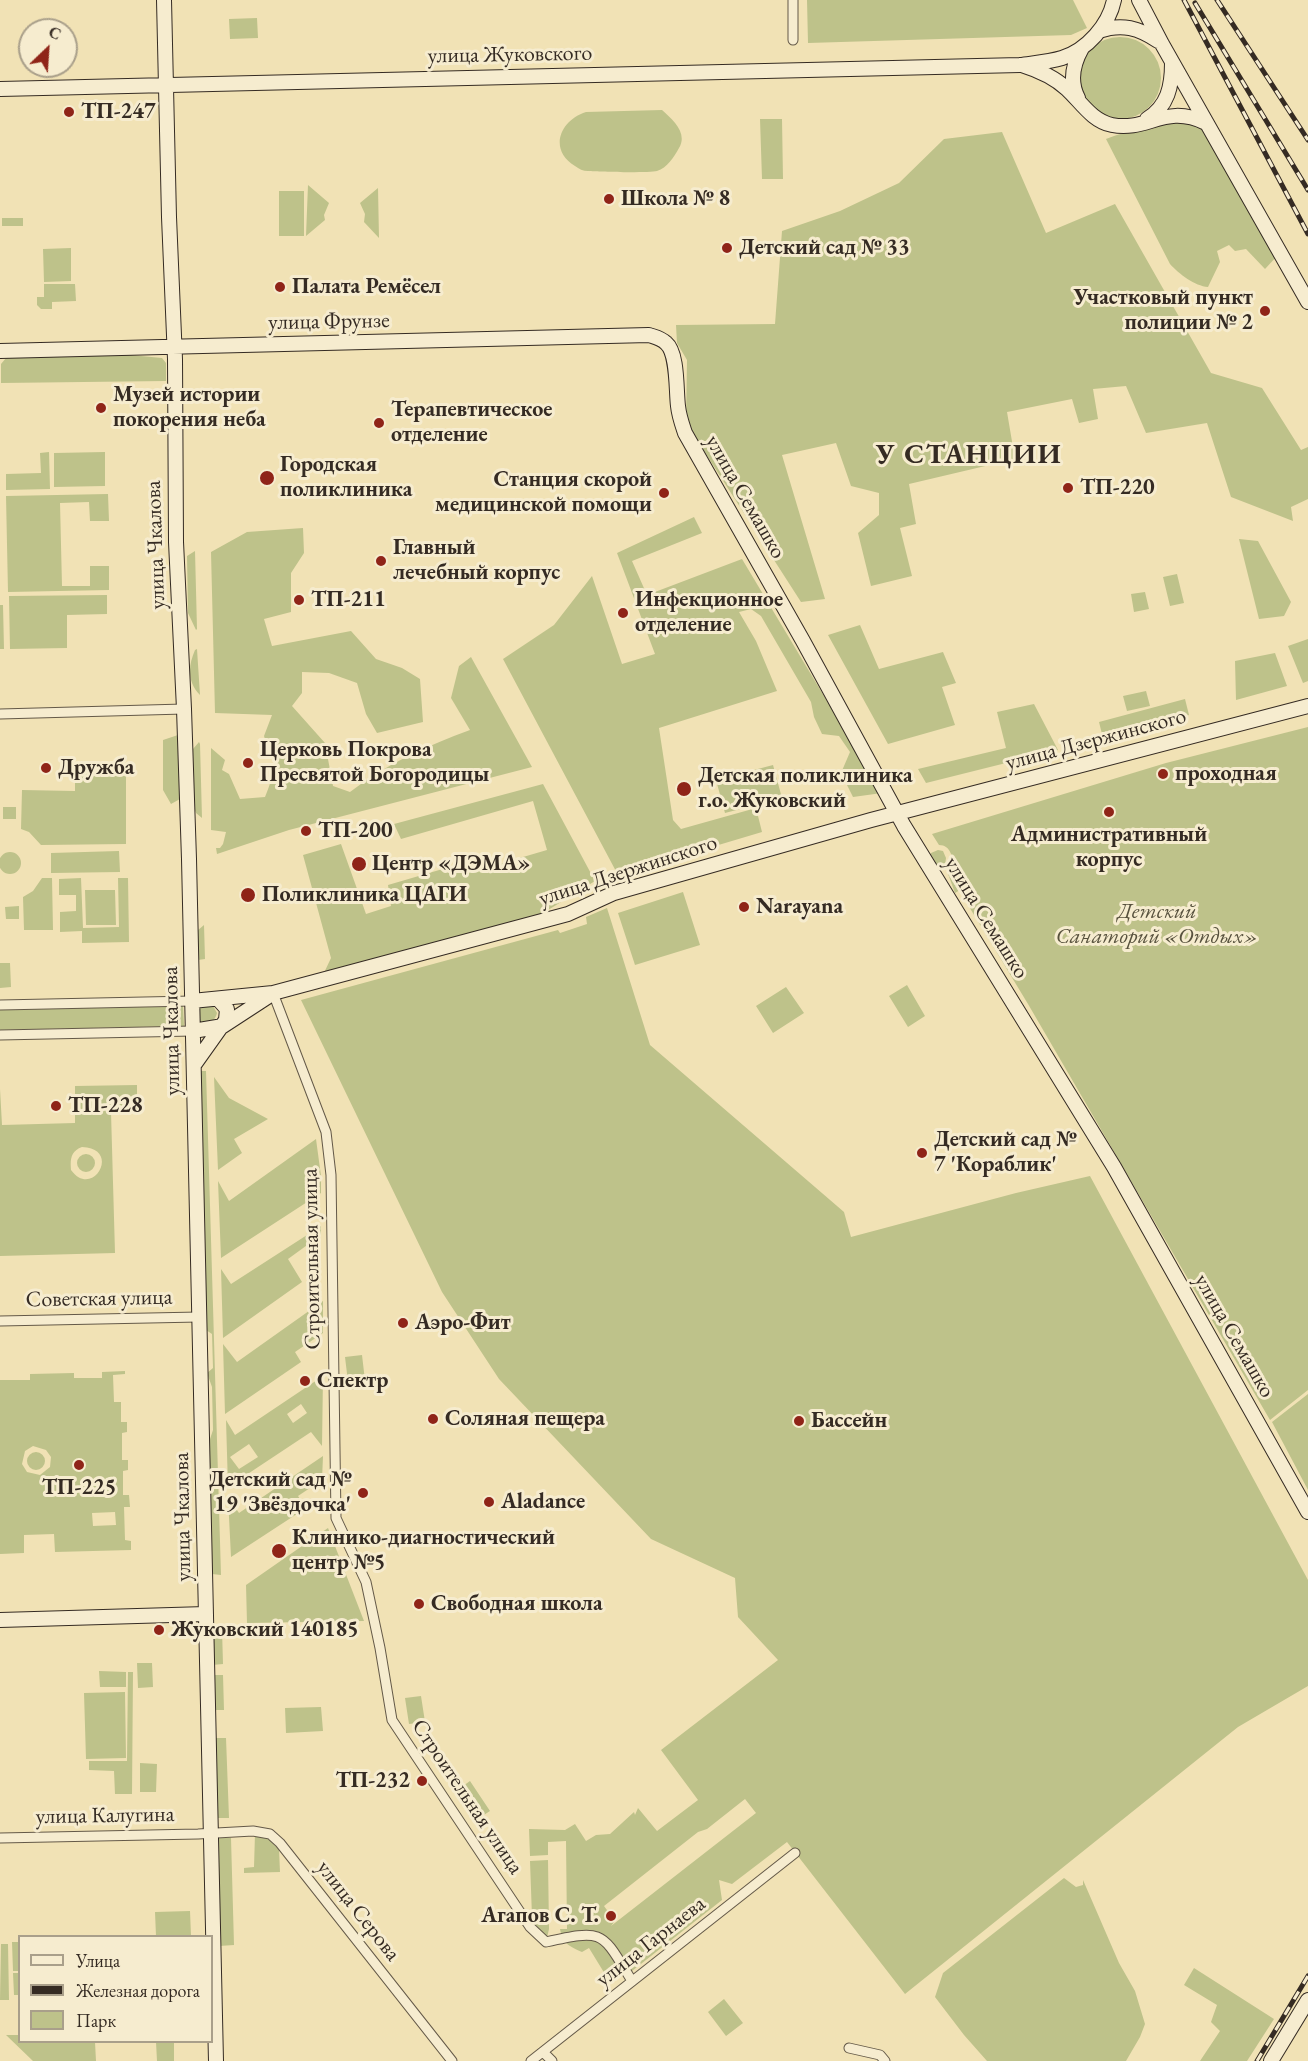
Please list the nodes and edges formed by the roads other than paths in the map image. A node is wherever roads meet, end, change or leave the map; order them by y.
1 (164, 0) edge
2 (793, 0) edge
3 (1113, 0) edge
4 (1139, 0) edge
5 (1099, 31) junction
6 (793, 40) dead end
7 (1162, 44) junction
8 (1083, 46) junction
9 (1172, 62) junction
10 (1020, 64) junction
11 (166, 85) junction
12 (0, 89) edge
13 (1081, 105) junction
14 (1140, 123) junction
15 (1206, 123) junction
16 (1308, 302) edge
17 (658, 338) joint
18 (174, 347) junction
19 (0, 351) edge
20 (1308, 706) edge
21 (184, 709) junction
22 (0, 714) edge
23 (898, 813) junction
24 (273, 993) junction
25 (218, 999) junction
26 (192, 1001) junction
27 (0, 1005) edge
28 (223, 1026) junction
29 (193, 1031) junction
30 (0, 1035) edge
31 (194, 1065) junction
32 (199, 1317) junction
33 (0, 1321) edge
34 (1308, 1512) edge
35 (206, 1614) junction
36 (0, 1620) edge
37 (211, 1832) junction
38 (0, 1838) edge
39 (795, 1853) dead end
40 (632, 1981) junction
41 (1308, 2000) edge
42 (849, 2048) dead end
43 (543, 2052) junction
44 (216, 2061) edge
45 (452, 2061) edge
46 (531, 2061) edge
47 (552, 2061) edge
48 (885, 2061) edge
49 (1271, 2061) edge

1 - 11 main road, улица Чкалова
2 - 6 street
3 - 5 main road
4 - 7 main road
5 - 7 main road
5 - 8 main road
7 - 9 main road
8 - 10 main road, улица Жуковского
8 - 13 main road
9 - 14 main road
9 - 15 main road
10 - 11 main road, улица Жуковского
10 - 13 main road
11 - 12 main road, улица Жуковского
11 - 18 main road, улица Чкалова
13 - 14 main road
14 - 15 main road
15 - 16 main road
17 - 18 main road, улица Фрунзе
17 - 23 main road, улица Семашко
18 - 19 main road, улица Фрунзе
18 - 21 main road, улица Чкалова
20 - 23 main road, улица Дзержинского
21 - 22 street
21 - 26 main road, улица Чкалова
23 - 24 main road, улица Дзержинского
23 - 34 main road, улица Семашко
24 - 25 main road, улица Дзержинского
24 - 28 main road, улица Дзержинского
24 - 40 street, Строительная улица
25 - 26 main road, улица Дзержинского
25 - 28 main road
26 - 27 street
26 - 29 main road, улица Чкалова
28 - 29 main road, улица Дзержинского
28 - 31 main road, улица Дзержинского
29 - 30 street
29 - 31 main road, улица Чкалова
31 - 32 main road, улица Чкалова
32 - 33 street, Советская улица
32 - 35 main road, улица Чкалова
35 - 36 main road
35 - 37 main road, улица Чкалова
37 - 38 street, улица Калугина
37 - 44 main road, улица Чкалова
37 - 45 street, улица Серова
39 - 40 street, улица Гарнаева
40 - 43 street, улица Гарнаева
41 - 49 main road
42 - 48 street
43 - 46 street, улица Гарнаева
43 - 47 street

